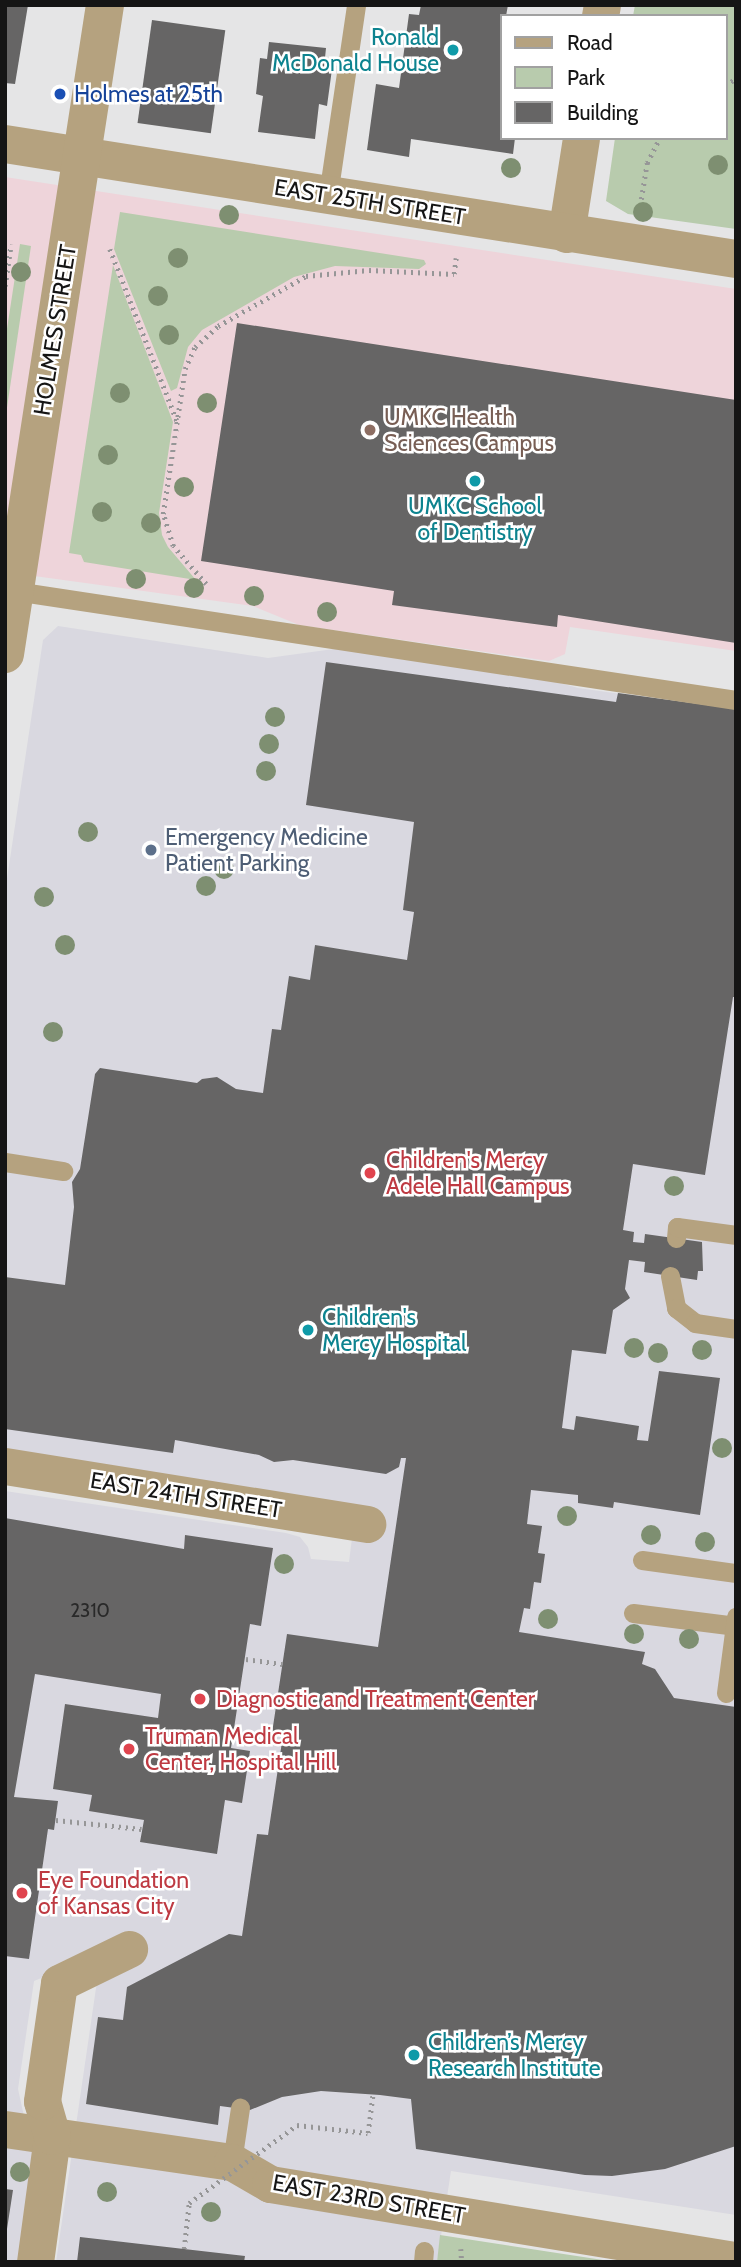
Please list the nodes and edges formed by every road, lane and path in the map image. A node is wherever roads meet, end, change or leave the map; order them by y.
1 (105, 5) edge
2 (356, 5) edge
3 (581, 140) edge
4 (659, 140) edge
5 (5, 144) edge
6 (81, 156) junction
7 (328, 195) junction
8 (640, 206) dead end
9 (566, 234) junction
10 (11, 244) dead end
11 (110, 249) dead end
12 (456, 258) dead end
13 (736, 260) edge
14 (5, 286) edge
15 (177, 422) junction
16 (206, 584) dead end
17 (15, 591) junction
18 (5, 654) edge
19 (736, 700) edge
20 (5, 1162) edge
21 (63, 1171) dead end
22 (736, 1235) edge
23 (676, 1238) dead end
24 (670, 1276) dead end
25 (736, 1329) edge
26 (5, 1466) edge
27 (368, 1524) dead end
28 (642, 1560) dead end
29 (736, 1573) edge
30 (633, 1613) dead end
31 (735, 1623) edge
32 (246, 1659) dead end
33 (283, 1664) dead end
34 (726, 1693) dead end
35 (55, 1820) dead end
36 (142, 1829) dead end
37 (129, 1949) dead end
38 (373, 2094) dead end
39 (240, 2108) dead end
40 (5, 2129) edge
41 (51, 2136) junction
42 (232, 2162) junction
43 (184, 2249) dead end
44 (736, 2260) edge
45 (35, 2262) edge

1 - 6 street, HOLMES STREET
2 - 7 lane
3 - 9 street
4 - 8 path
5 - 6 street, EAST 25TH STREET
6 - 7 street, EAST 25TH STREET
6 - 17 street, HOLMES STREET
7 - 9 street, EAST 25TH STREET
9 - 13 street, EAST 25TH STREET
10 - 14 path
11 - 15 path
12 - 15 path
15 - 16 path
17 - 18 street, HOLMES STREET
17 - 19 lane
20 - 21 lane
22 - 23 lane
24 - 25 lane
26 - 27 street, EAST 24TH STREET
28 - 29 lane
30 - 31 lane
31 - 34 lane
32 - 33 path
35 - 36 path
37 - 41 street
38 - 43 path, bridge
39 - 42 lane
40 - 41 street, EAST 23RD STREET
41 - 42 street, EAST 23RD STREET
41 - 45 street
42 - 44 street, EAST 23RD STREET

